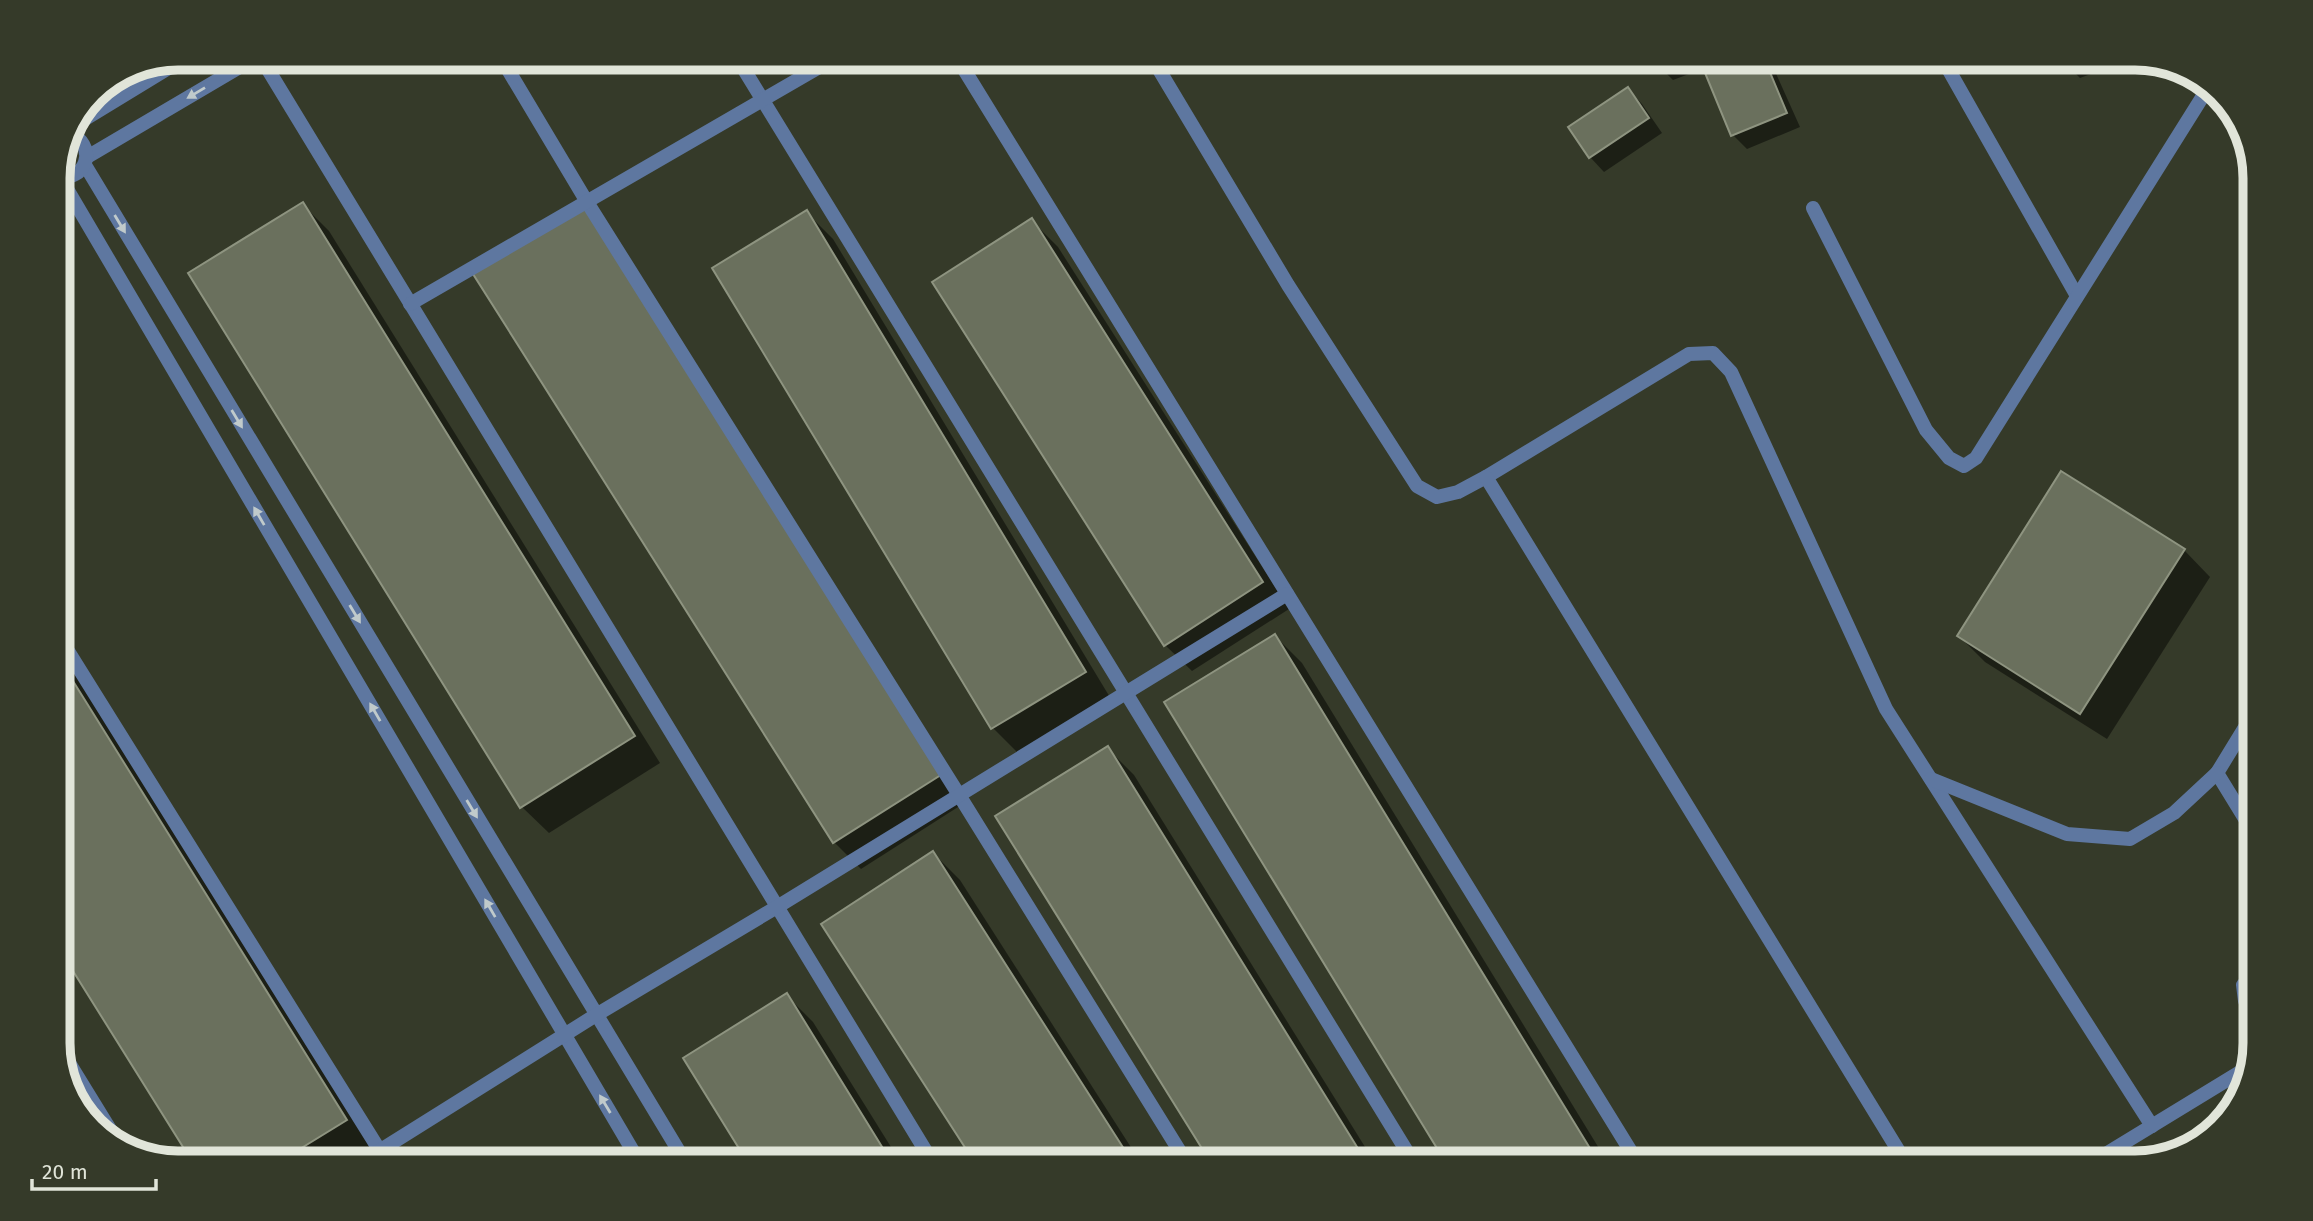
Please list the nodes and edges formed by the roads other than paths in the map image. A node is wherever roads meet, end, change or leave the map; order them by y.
1 (235, 70) edge
2 (268, 70) edge
3 (508, 70) edge
4 (744, 70) edge
5 (814, 70) edge
6 (964, 70) edge
7 (1159, 70) edge
8 (1949, 70) edge
9 (163, 71) edge
10 (2204, 95) edge
11 (763, 100) junction
12 (89, 116) edge
13 (78, 139) edge
14 (86, 161) junction
15 (70, 176) edge
16 (70, 197) edge
17 (587, 202) junction
18 (1813, 208) dead end
19 (2077, 296) junction
20 (410, 304) junction
21 (1486, 477) junction
22 (1287, 594) junction
23 (70, 654) edge
24 (1126, 693) junction
25 (2243, 731) edge
26 (2217, 773) junction
27 (1931, 779) junction
28 (960, 795) junction
29 (2243, 815) edge
30 (777, 907) junction
31 (596, 1015) junction
32 (564, 1035) junction
33 (74, 1071) edge
34 (2238, 1073) edge
35 (106, 1123) edge
36 (2152, 1126) junction
37 (380, 1151) joint
38 (633, 1151) edge
39 (679, 1151) edge
40 (926, 1151) edge
41 (1180, 1151) edge
42 (1406, 1151) edge
43 (1631, 1151) edge
44 (1899, 1151) edge
45 (2111, 1151) edge

1 -> 14 street
2 - 20 street
3 - 17 street
4 - 11 street
5 - 11 street
6 - 22 street
7 - 21 street
8 - 19 street
9 - 12 street
10 - 19 street
11 - 17 street
11 - 24 street
13 - 14 street
14 - 15 street
14 -> 31 street
32 -> 16 street
17 - 20 street
17 - 28 street
18 - 19 street
20 - 30 street
21 - 27 street
21 - 44 street
22 - 24 street
22 - 43 street
23 - 37 street
24 - 28 street
24 - 42 street
25 - 26 street
26 - 27 street
26 - 29 street
27 - 36 street
28 - 30 street
28 - 41 street
30 - 31 street
30 - 40 street
31 - 32 street
31 - 39 street
32 - 37 street
38 -> 32 street
33 - 35 street
34 - 36 street
36 - 45 street

